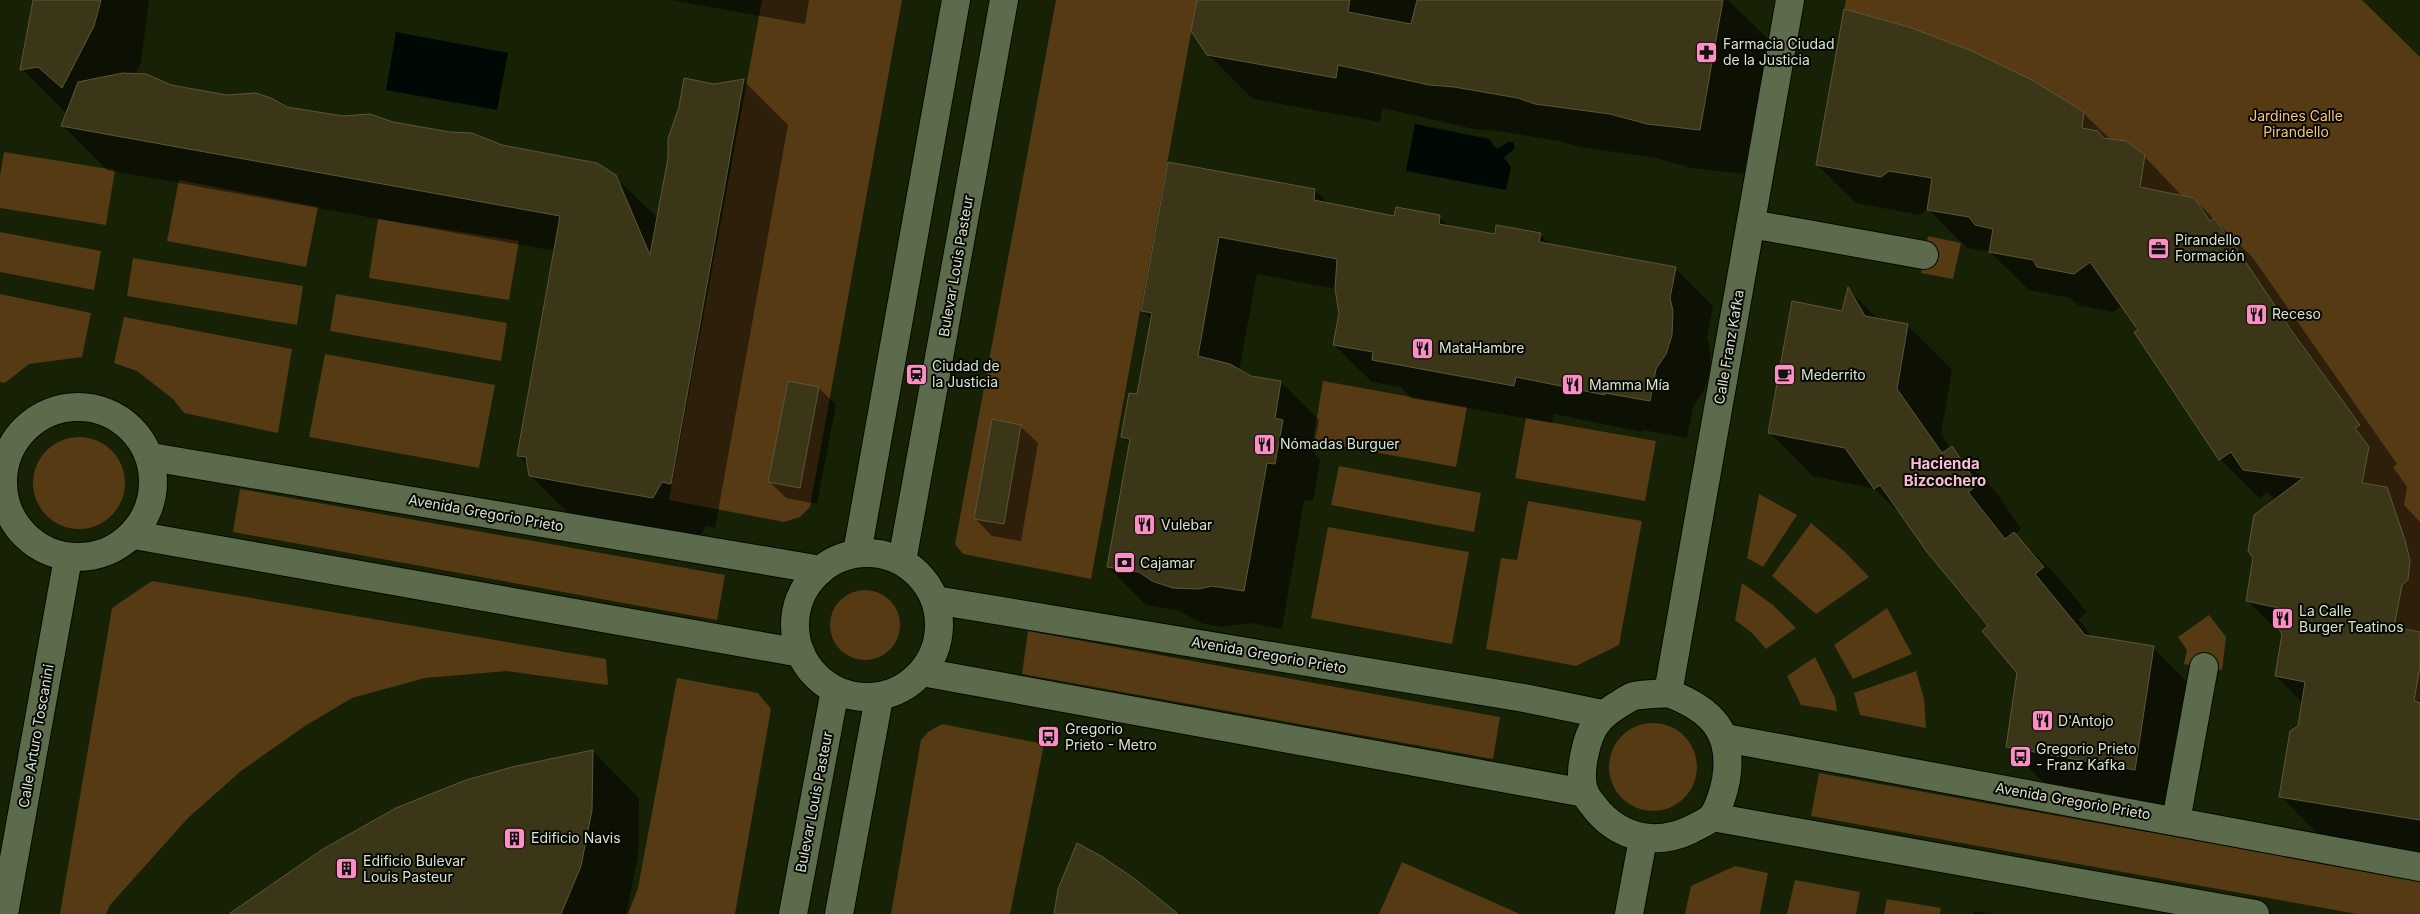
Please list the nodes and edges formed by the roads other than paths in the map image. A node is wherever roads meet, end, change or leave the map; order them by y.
1 (956, 0) edge
2 (1004, 0) edge
3 (1790, 0) edge
4 (1751, 224) junction
5 (1924, 255) dead end
6 (10, 432) edge
7 (151, 457) junction
8 (2, 506) edge
9 (134, 535) junction
10 (856, 553) junction
11 (68, 558) junction
12 (902, 561) junction
13 (821, 570) junction
14 (935, 600) junction
15 (801, 653) junction
16 (2204, 667) dead end
17 (922, 672) junction
18 (835, 690) junction
19 (1668, 693) junction
20 (879, 698) junction
21 (1602, 714) junction
22 (1725, 738) junction
23 (1585, 793) junction
24 (1712, 816) junction
25 (2176, 820) junction
26 (1643, 839) junction
27 (2420, 866) edge
28 (4, 914) edge
29 (793, 914) edge
30 (840, 914) edge
31 (1629, 914) edge
32 (2255, 914) edge

1 - 10 street
2 - 12 street, Bulevar Louis Pasteur
3 - 4 street, Calle Franz Kafka
4 - 5 street
4 - 19 street, Calle Franz Kafka
6 - 7 street
6 - 8 street
7 - 9 street
7 - 13 street, Avenida Gregorio Prieto
8 - 11 street
9 - 11 street
9 - 15 street
10 - 12 street
10 - 13 street
11 - 28 street, Calle Arturo Toscanini
12 - 14 street
13 - 15 street
14 - 17 street
14 - 21 street, Avenida Gregorio Prieto
15 - 18 street
16 - 25 street
17 - 20 street
17 - 23 street
18 - 20 street
18 - 29 street, Bulevar Louis Pasteur
19 - 21 street
19 - 22 street
20 - 30 street
21 - 23 street
22 - 24 street
22 - 25 street, Avenida Gregorio Prieto
23 - 26 street
24 - 26 street
24 - 32 street
25 - 27 street, Avenida Gregorio Prieto
26 - 31 street

